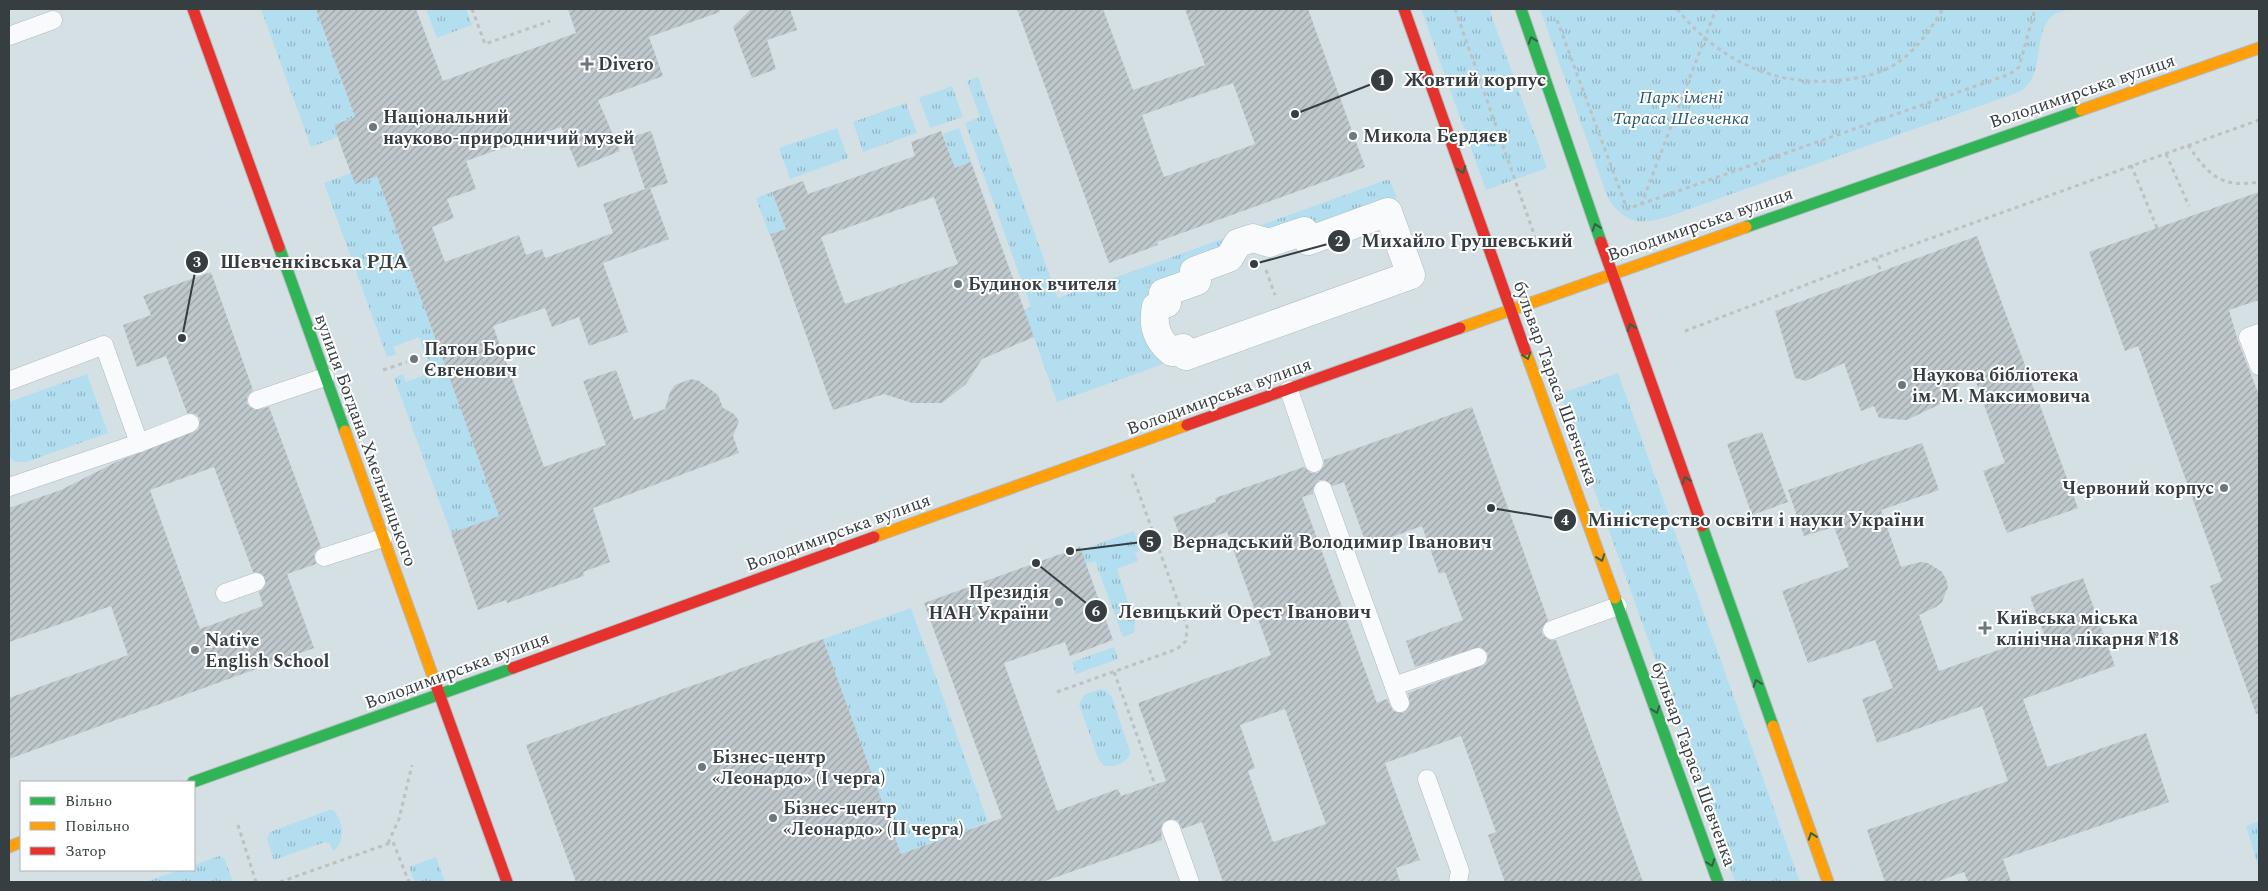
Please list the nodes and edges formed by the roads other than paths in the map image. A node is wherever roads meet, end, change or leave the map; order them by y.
1 (193, 9) edge
2 (1404, 9) edge
3 (1521, 9) edge
4 (53, 20) dead end
5 (9, 36) edge
6 (2259, 48) edge
7 (1612, 273) junction
8 (1511, 310) junction
9 (2259, 333) edge
10 (1186, 356) joint
11 (2259, 366) edge
12 (325, 377) junction
13 (9, 381) edge
14 (1289, 390) junction
15 (257, 400) dead end
16 (190, 423) dead end
17 (139, 443) junction
18 (1314, 463) dead end
19 (9, 487) edge
20 (1323, 490) dead end
21 (383, 538) junction
22 (324, 557) dead end
23 (256, 582) dead end
24 (225, 593) dead end
25 (1618, 606) junction
26 (1552, 630) dead end
27 (1478, 656) dead end
28 (439, 696) junction
29 (1427, 778) dead end
30 (195, 781) edge
31 (1171, 829) dead end
32 (507, 882) edge
33 (1190, 882) edge
34 (1458, 882) edge
35 (1718, 882) edge
36 (1828, 882) edge

1 - 12 main road, вулиця Богдана Хмельницького
2 -> 8 main road, бульвар Тараса Шевченка
7 -> 3 main road
4 - 5 lane
6 - 7 main road, Володимирська вулиця
7 - 8 main road, Володимирська вулиця
36 -> 7 main road
8 - 14 main road, Володимирська вулиця
8 -> 25 main road, бульвар Тараса Шевченка
9 - 11 lane
10 - 10 street
12 - 15 lane
12 - 21 main road, вулиця Богдана Хмельницького
13 - 17 lane
14 - 18 lane
14 - 28 main road, Володимирська вулиця
16 - 17 lane
17 - 19 lane
20 - 27 lane
21 - 22 lane
21 - 28 main road, вулиця Богдана Хмельницького
23 - 24 lane
25 - 26 lane
25 -> 35 main road, бульвар Тараса Шевченка
28 - 30 main road, Володимирська вулиця
28 - 32 main road, вулиця Богдана Хмельницького
29 - 34 lane
31 - 33 lane

